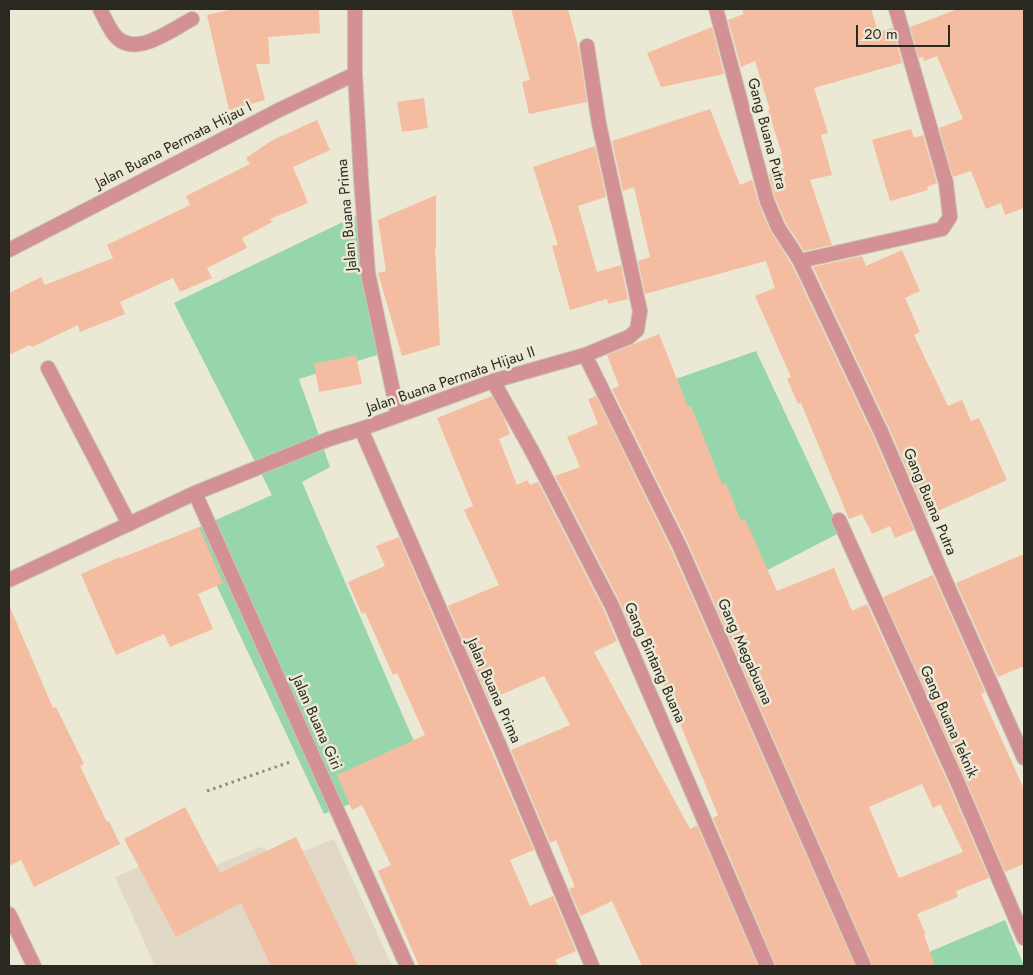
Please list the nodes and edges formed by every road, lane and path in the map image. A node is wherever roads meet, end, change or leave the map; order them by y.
1 (100, 9) edge
2 (355, 9) edge
3 (716, 9) edge
4 (896, 9) edge
5 (192, 19) dead end
6 (587, 46) dead end
7 (355, 74) junction
8 (9, 250) edge
9 (800, 261) junction
10 (585, 355) junction
11 (48, 368) dead end
12 (492, 381) junction
13 (398, 415) junction
14 (361, 430) junction
15 (195, 493) junction
16 (839, 520) dead end
17 (129, 524) junction
18 (9, 580) edge
19 (312, 754) junction
20 (1024, 758) edge
21 (207, 792) dead end
22 (9, 914) edge
23 (1024, 938) edge
24 (34, 966) edge
25 (407, 966) edge
26 (592, 966) edge
27 (767, 966) edge
28 (864, 966) edge

1 - 5 street
2 - 7 street, Jalan Buana Prima
3 - 9 street, Gang Buana Putra
4 - 9 street
6 - 10 street, Jalan Buana Permata Hijau II
7 - 8 street, Jalan Buana Permata Hijau I
7 - 13 street, Jalan Buana Prima
9 - 20 street, Gang Buana Putra
10 - 12 street, Jalan Buana Permata Hijau II
10 - 28 street, Gang Megabuana
11 - 17 street
12 - 13 street, Jalan Buana Permata Hijau II
12 - 27 street, Gang Bintang Buana
13 - 14 street, Jalan Buana Permata Hijau II
14 - 15 street, Jalan Buana Permata Hijau II
14 - 26 street, Jalan Buana Prima
15 - 17 street, Jalan Buana Permata Hijau II
15 - 19 street, Jalan Buana Giri
16 - 23 street, Gang Buana Teknik
17 - 18 street, Jalan Buana Permata Hijau II
19 - 21 path
19 - 25 street, Jalan Buana Giri
22 - 24 street

